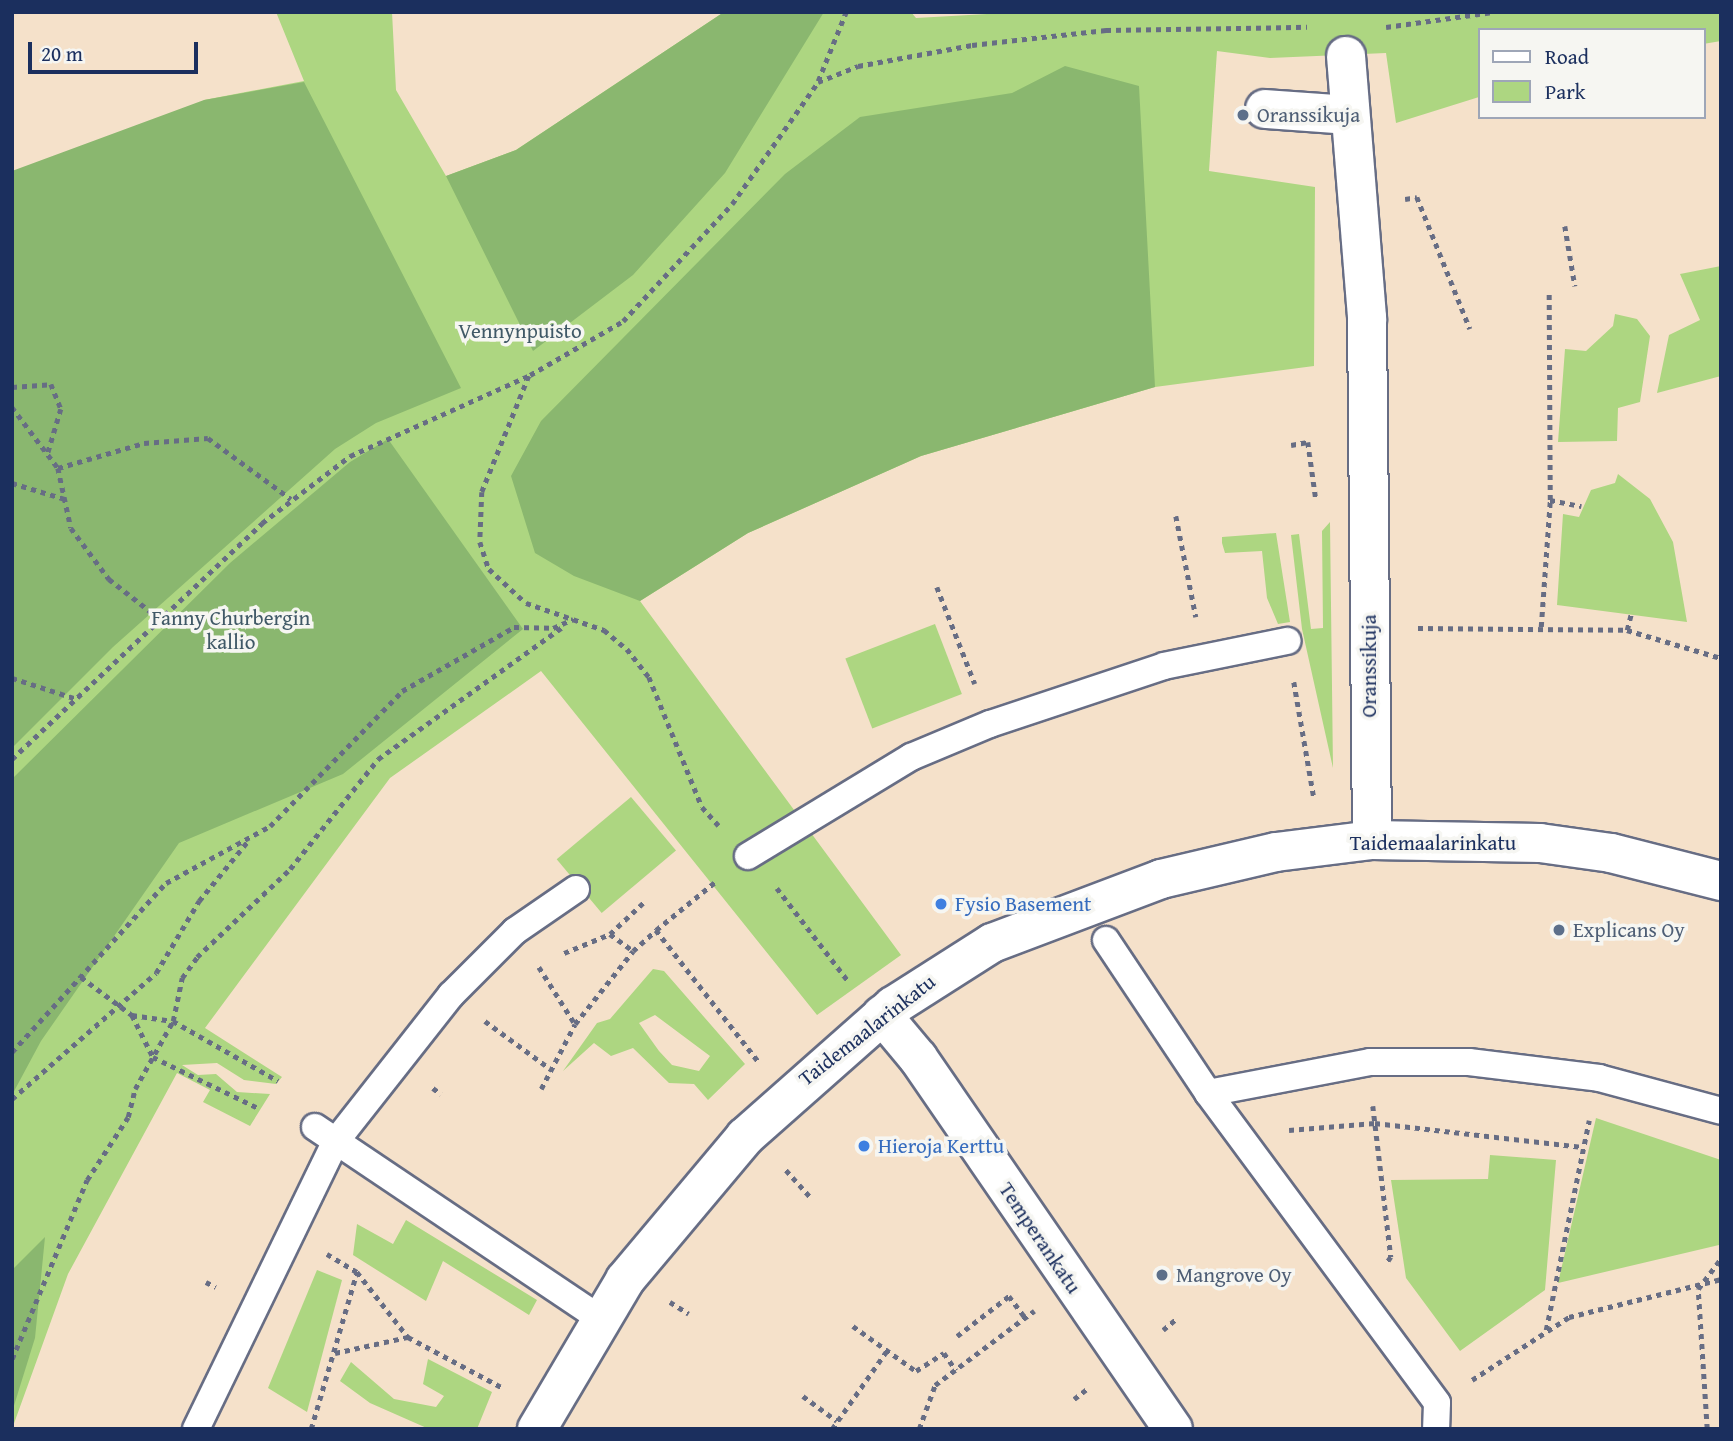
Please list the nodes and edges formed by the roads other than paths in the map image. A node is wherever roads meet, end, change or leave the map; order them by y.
1 (1346, 56) dead end
2 (1265, 109) dead end
3 (1348, 115) junction
4 (1287, 641) road end
5 (1372, 840) junction
6 (747, 856) road end
7 (1721, 881) edge
8 (576, 889) dead end
9 (1106, 940) dead end
10 (881, 1015) junction
11 (1208, 1093) junction
12 (1721, 1111) edge
13 (325, 1134) junction
14 (599, 1318) junction
15 (1437, 1416) edge
16 (196, 1429) edge
17 (537, 1429) edge
18 (1172, 1429) edge

1 - 3 street, Oranssikuja
2 - 3 street
3 - 5 street, Oranssikuja
4 - 6 lane
5 - 7 street, Taidemaalarinkatu
5 - 10 street, Taidemaalarinkatu
8 - 13 lane
9 - 11 lane
10 - 14 street, Taidemaalarinkatu
10 - 18 street, Temperankatu
11 - 12 lane
11 - 15 lane
13 - 14 lane
13 - 16 lane
14 - 17 street, Taidemaalarinkatu

